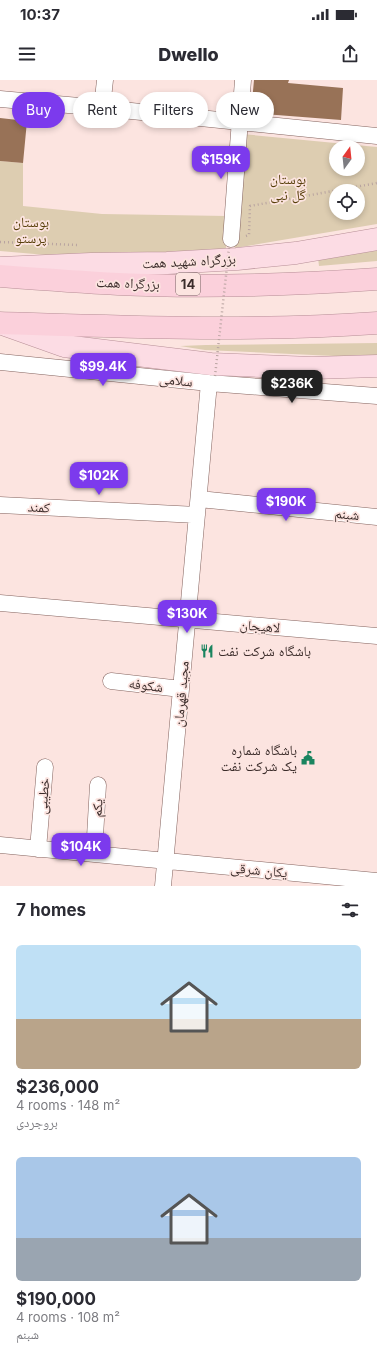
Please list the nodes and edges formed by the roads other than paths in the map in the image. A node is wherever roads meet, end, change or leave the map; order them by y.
1 (105, 80) edge
2 (243, 80) edge
3 (104, 92) edge
4 (242, 92) edge
5 (0, 99) edge
6 (73, 105) edge
7 (131, 111) edge
8 (216, 120) edge
9 (274, 126) edge
10 (239, 128) edge
11 (377, 136) edge
12 (377, 239) edge
13 (230, 244) road end
14 (0, 268) edge
15 (0, 276) edge
16 (377, 279) edge
17 (0, 323) edge
18 (377, 323) edge
19 (0, 362) edge
20 (377, 366) edge
21 (212, 379) junction
22 (377, 396) edge
23 (198, 499) junction
24 (0, 505) edge
25 (197, 515) junction
26 (377, 517) edge
27 (0, 603) edge
28 (188, 620) junction
29 (377, 636) edge
30 (111, 681) dead end
31 (181, 690) junction
32 (45, 767) dead end
33 (98, 785) dead end
34 (0, 845) edge
35 (38, 849) junction
36 (94, 854) junction
37 (166, 861) junction
38 (377, 881) edge
39 (163, 886) edge

1 - 3 street
2 - 4 street
5 - 6 street
7 - 8 street
9 - 11 street
10 - 13 street
12 - 14 main road, بزرگراه شهید همت
15 - 16 highway, بزرگراه همت / 14
17 - 18 highway
17 - 20 main road
19 - 21 street, سلامی
21 - 22 street, سلامی
21 - 23 street, مجید قهرمان
23 - 25 street, مجید قهرمان
23 - 26 street, شبنم
24 - 25 street, کمند
25 - 28 street, مجید قهرمان
27 - 28 street, لاهیجان
28 - 29 street, لاهیجان
28 - 31 street, مجید قهرمان
30 - 31 street, شکوفه
31 - 37 street, مجید قهرمان
32 - 35 street, خطیبی
33 - 36 street, یکم
34 - 35 street, یکان شرقی
35 - 36 street, یکان شرقی
36 - 37 street, یکان شرقی
37 - 38 street, یکان شرقی
37 - 39 street, مجید قهرمان

